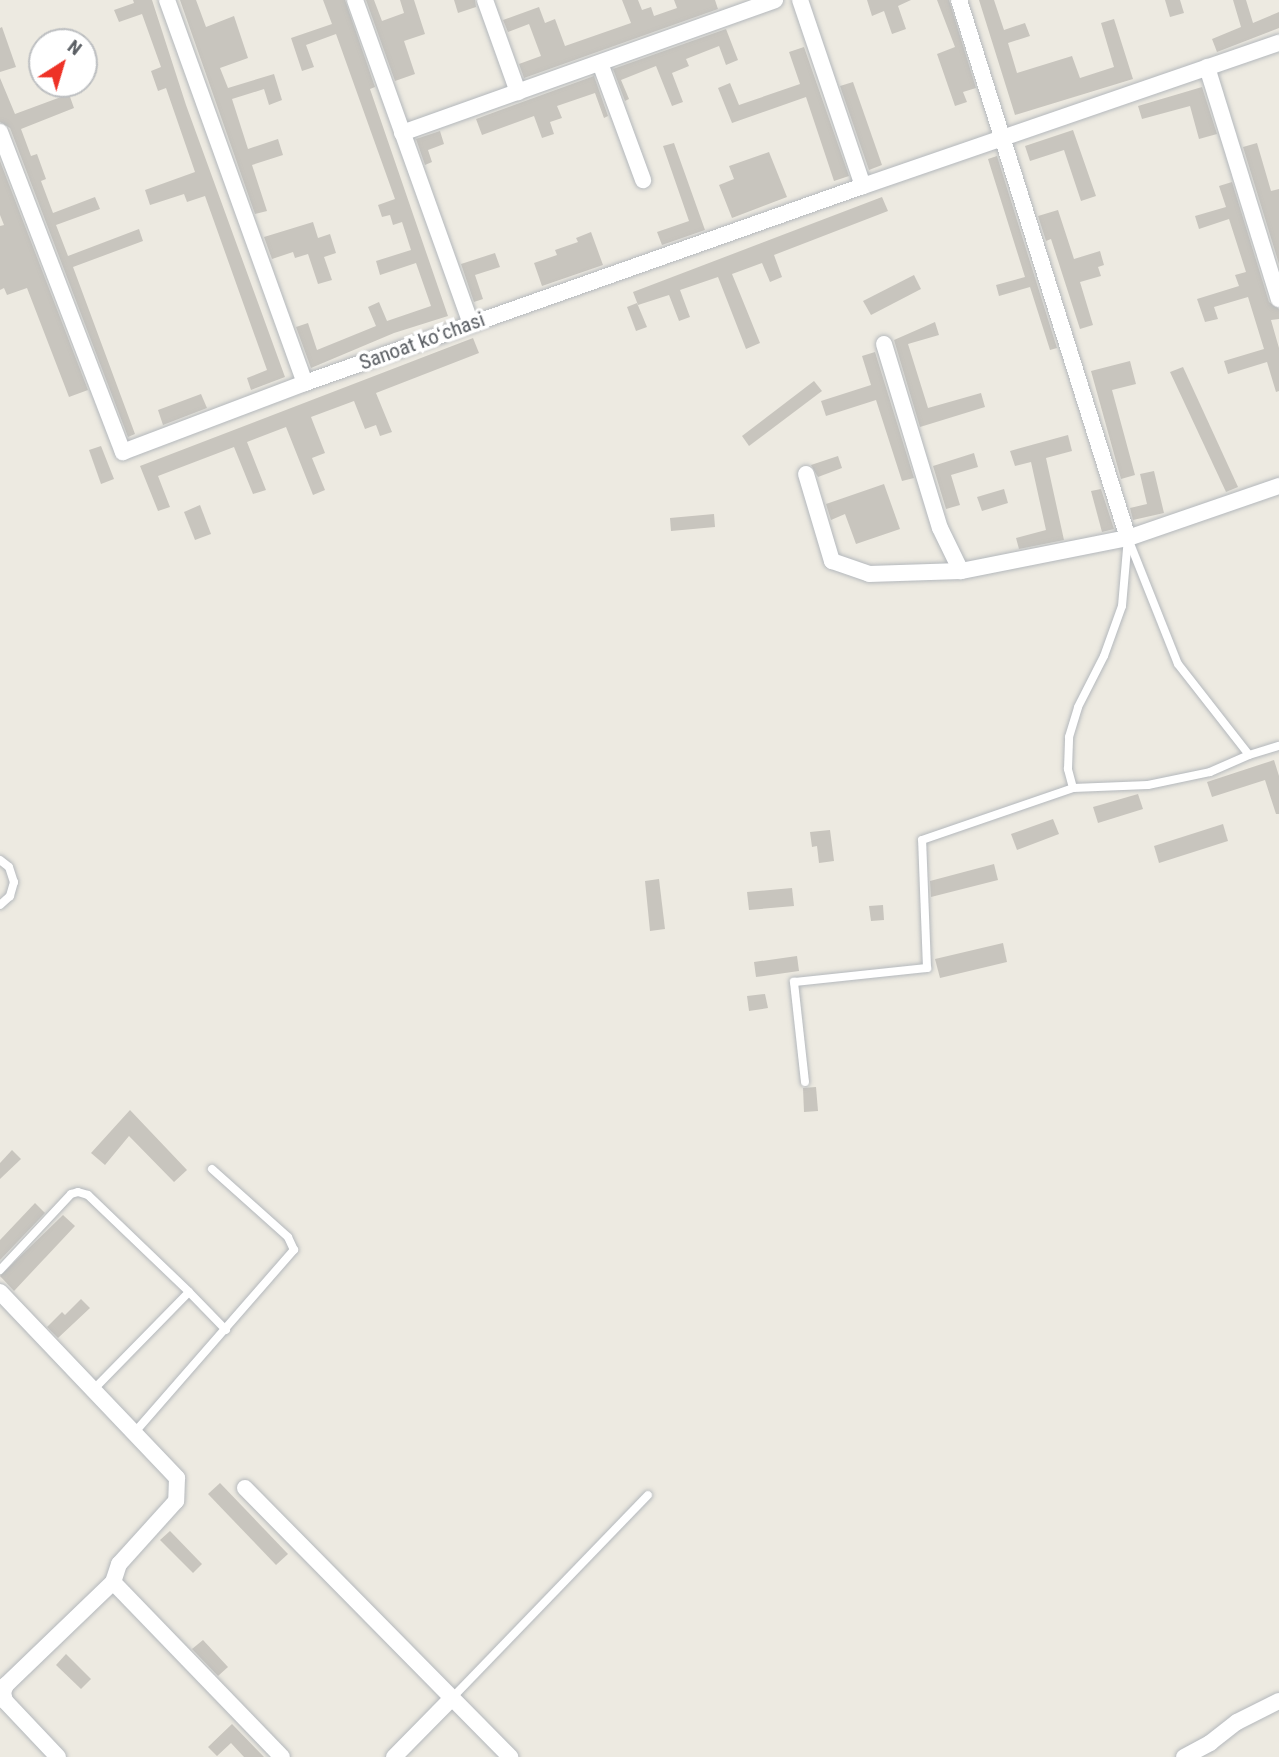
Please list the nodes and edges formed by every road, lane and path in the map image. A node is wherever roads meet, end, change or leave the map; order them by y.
1 (167, 0) edge
2 (355, 0) edge
3 (485, 0) edge
4 (775, 0) edge
5 (800, 0) edge
6 (959, 0) edge
7 (1279, 43) edge
8 (600, 63) junction
9 (1207, 67) junction
10 (518, 92) junction
11 (0, 132) edge
12 (402, 133) junction
13 (1002, 137) junction
14 (643, 180) dead end
15 (863, 186) junction
16 (1279, 299) edge
17 (471, 324) junction
18 (884, 344) dead end
19 (305, 383) junction
20 (806, 474) dead end
21 (1279, 486) edge
22 (1128, 538) junction
23 (961, 571) junction
24 (1279, 746) edge
25 (1249, 755) junction
26 (1073, 788) junction
27 (0, 860) edge
28 (0, 905) edge
29 (804, 1082) dead end
30 (212, 1169) dead end
31 (0, 1270) edge
32 (0, 1292) edge
33 (189, 1292) junction
34 (226, 1331) junction
35 (93, 1390) junction
36 (135, 1432) junction
37 (245, 1488) dead end
38 (648, 1495) dead end
39 (113, 1582) junction
40 (452, 1698) junction
41 (1279, 1701) edge
42 (58, 1757) edge
43 (282, 1757) edge
44 (394, 1757) edge
45 (510, 1757) edge
46 (1184, 1757) edge

1 - 19 street
2 - 12 street
3 - 10 street
4 - 8 street
5 - 15 street
6 - 13 street
7 - 9 street, Sanoat koʻchasi
8 - 10 street
8 - 14 street
9 - 13 street, Sanoat koʻchasi
9 - 16 street
10 - 12 street
11 - 19 street, Sanoat koʻchasi
12 - 17 street
13 - 15 street, Sanoat koʻchasi
13 - 22 street
15 - 17 street, Sanoat koʻchasi
17 - 19 street, Sanoat koʻchasi
18 - 23 street
20 - 23 street
21 - 22 street
22 - 23 street
22 - 25 lane
22 - 26 lane
24 - 25 lane
25 - 26 lane
26 - 29 lane
27 - 28 lane
30 - 34 lane
31 - 33 lane
32 - 35 street
33 - 34 lane
33 - 35 lane
34 - 36 lane
35 - 36 street
36 - 39 street
37 - 40 street
38 - 40 lane
39 - 42 street
39 - 43 street
40 - 44 street
40 - 45 street
41 - 46 street

